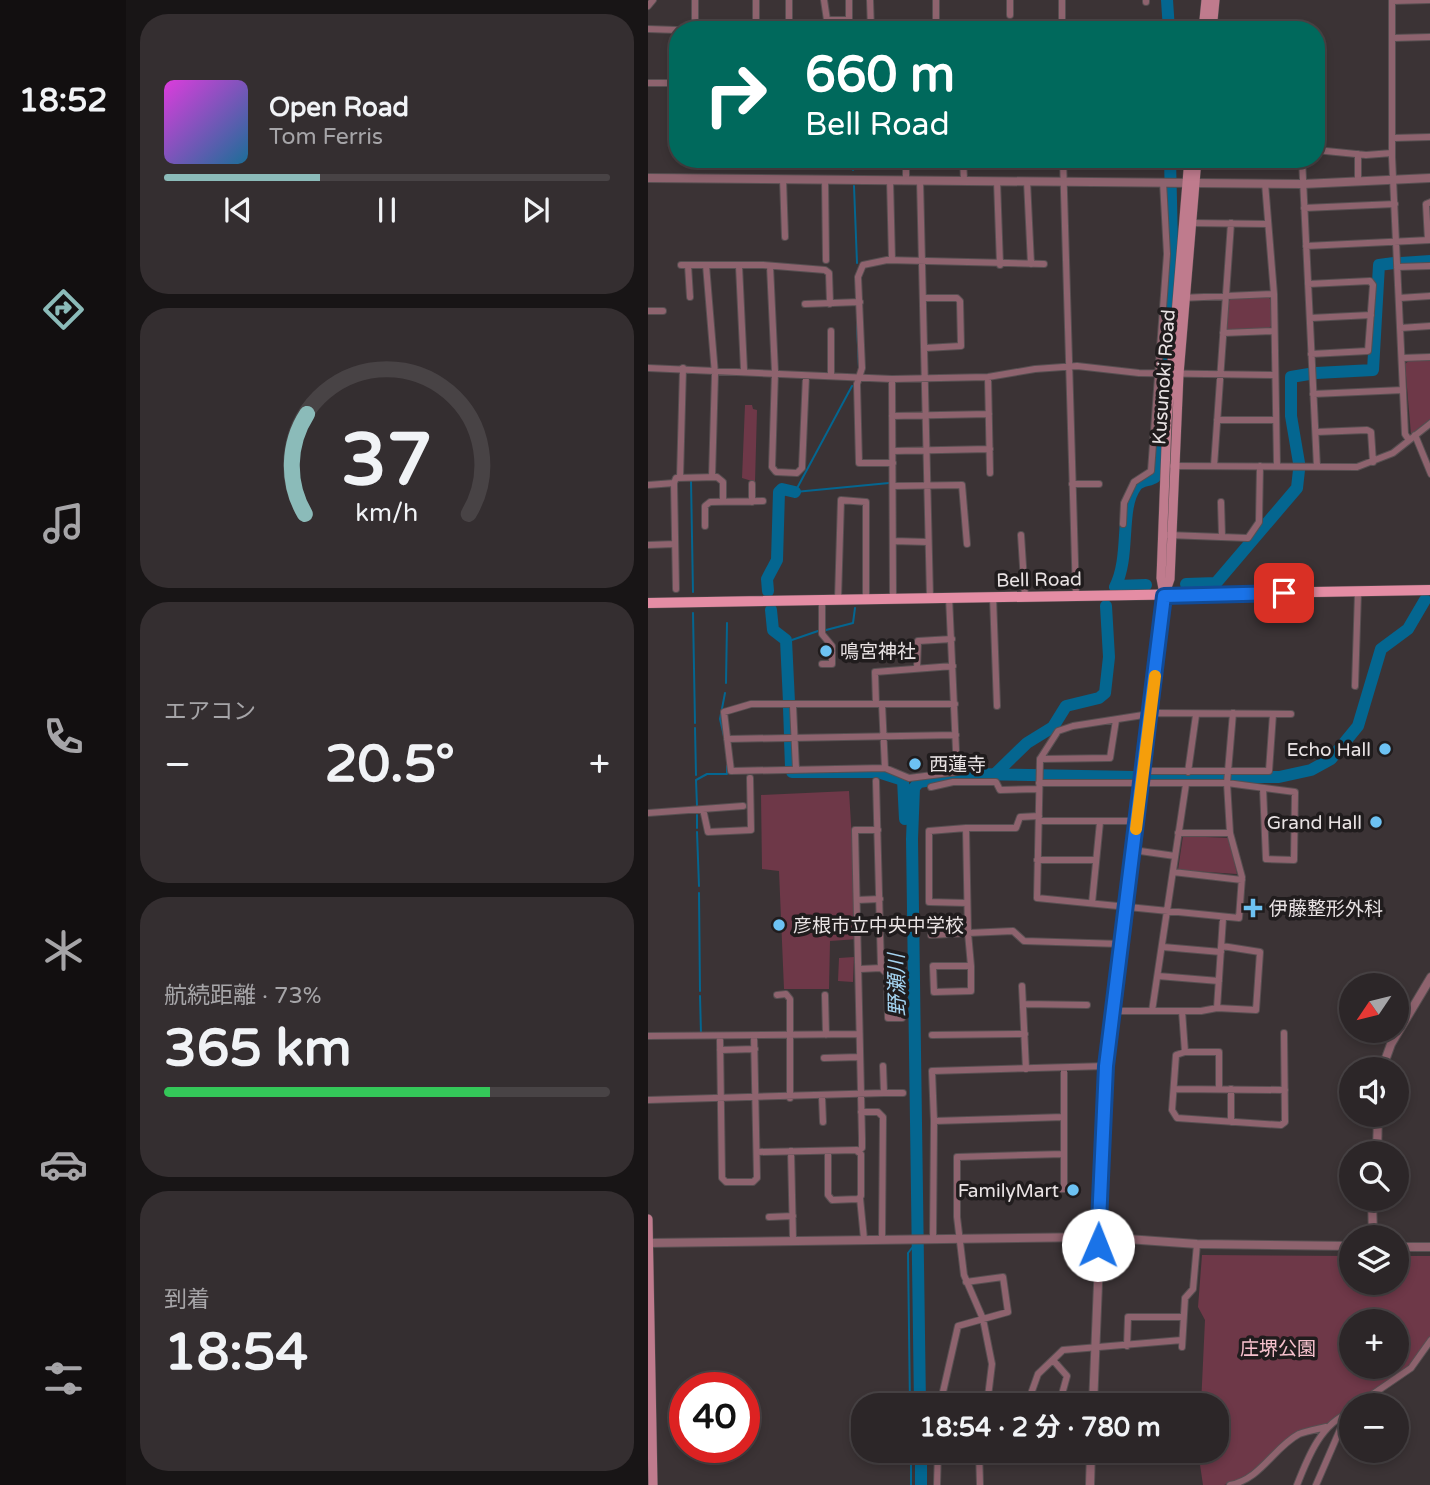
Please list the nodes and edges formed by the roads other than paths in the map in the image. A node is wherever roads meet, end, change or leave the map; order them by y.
1 (653, 0) edge
2 (695, 0) edge
3 (756, 0) edge
4 (789, 0) edge
5 (824, 0) edge
6 (849, 0) edge
7 (870, 0) edge
8 (936, 0) edge
9 (1010, 0) edge
10 (1062, 0) edge
11 (1206, 0) edge
12 (1215, 0) edge
13 (1430, 0) edge
14 (1392, 1) edge
15 (648, 6) edge
16 (1010, 15) dead end
17 (849, 20) joint
18 (695, 21) edge
19 (756, 21) edge
20 (789, 21) edge
21 (871, 21) edge
22 (936, 21) edge
23 (1062, 21) edge
24 (1204, 21) edge
25 (1213, 21) edge
26 (648, 29) edge
27 (669, 30) edge
28 (1430, 37) edge
29 (1393, 38) junction
30 (648, 83) edge
31 (669, 83) edge
32 (1430, 137) edge
33 (1393, 138) junction
34 (1325, 151) edge
35 (1392, 153) junction
36 (1358, 154) junction
37 (906, 168) edge
38 (964, 168) edge
39 (1063, 168) edge
40 (1189, 168) edge
41 (1194, 168) edge
42 (1302, 168) edge
43 (648, 178) edge
44 (1430, 178) edge
45 (783, 179) junction
46 (825, 179) junction
47 (1394, 179) junction
48 (890, 180) junction
49 (906, 180) junction
50 (920, 180) junction
51 (964, 180) junction
52 (997, 180) junction
53 (1027, 181) junction
54 (1064, 181) junction
55 (1358, 181) junction
56 (1168, 182) junction
57 (1190, 182) junction
58 (1265, 183) junction
59 (1303, 184) junction
60 (1430, 202) edge
61 (1395, 204) junction
62 (1304, 208) junction
63 (1187, 223) junction
64 (1231, 223) junction
65 (1268, 224) junction
66 (785, 237) dead end
67 (1429, 240) edge
68 (1396, 242) junction
69 (1306, 246) junction
70 (826, 260) dead end
71 (892, 260) junction
72 (923, 263) junction
73 (1031, 264) junction
74 (1044, 264) dead end
75 (706, 265) junction
76 (1000, 265) junction
77 (739, 266) junction
78 (770, 266) junction
79 (1430, 266) edge
80 (1397, 267) junction
81 (1308, 284) junction
82 (1274, 294) junction
83 (1226, 296) junction
84 (1430, 296) edge
85 (690, 297) dead end
86 (924, 298) junction
87 (1181, 298) junction
88 (1399, 298) junction
89 (860, 302) junction
90 (830, 303) junction
91 (805, 304) dead end
92 (648, 311) edge
93 (663, 311) dead end
94 (1371, 315) junction
95 (1310, 318) junction
96 (1430, 326) edge
97 (1400, 328) junction
98 (831, 331) dead end
99 (1274, 331) junction
100 (1223, 333) junction
101 (925, 348) junction
102 (1311, 354) junction
103 (1430, 356) edge
104 (1402, 358) junction
105 (1071, 366) junction
106 (648, 368) edge
107 (683, 368) junction
108 (713, 369) junction
109 (744, 370) junction
110 (775, 372) junction
111 (1167, 373) junction
112 (831, 375) junction
113 (1220, 375) junction
114 (1275, 375) junction
115 (806, 376) junction
116 (860, 377) junction
117 (988, 377) junction
118 (892, 379) junction
119 (926, 379) junction
120 (1403, 390) junction
121 (1314, 394) junction
122 (989, 414) junction
123 (925, 415) junction
124 (892, 416) junction
125 (1217, 420) junction
126 (1276, 420) junction
127 (1430, 423) edge
128 (1315, 432) junction
129 (1412, 438) junction
130 (990, 449) junction
131 (893, 451) junction
132 (927, 451) junction
133 (1373, 462) junction
134 (893, 463) junction
135 (1170, 466) junction
136 (1214, 466) junction
137 (1260, 466) junction
138 (1277, 466) junction
139 (1317, 467) junction
140 (990, 473) dead end
141 (1430, 474) edge
142 (712, 477) junction
143 (677, 481) junction
144 (752, 484) dead end
145 (1072, 484) junction
146 (1099, 484) dead end
147 (648, 485) edge
148 (893, 486) junction
149 (927, 486) junction
150 (723, 501) junction
151 (763, 501) dead end
152 (752, 502) junction
153 (1221, 502) dead end
154 (1123, 524) dead end
155 (705, 526) dead end
156 (1021, 535) dead end
157 (1167, 535) junction
158 (1221, 536) junction
159 (893, 541) junction
160 (928, 541) junction
161 (675, 544) junction
162 (968, 544) dead end
163 (648, 545) edge
164 (676, 589) dead end
165 (1430, 590) edge
166 (1358, 593) junction
167 (1076, 596) junction
168 (1164, 596) junction
169 (949, 597) junction
170 (993, 597) junction
171 (1025, 597) junction
172 (893, 598) junction
173 (930, 598) junction
174 (838, 599) junction
175 (866, 599) junction
176 (822, 600) junction
177 (648, 603) edge
178 (952, 639) junction
179 (822, 664) dead end
180 (953, 666) junction
181 (917, 668) junction
182 (1355, 686) dead end
183 (879, 704) junction
184 (955, 704) junction
185 (793, 706) junction
186 (997, 706) dead end
187 (1233, 713) junction
188 (1150, 714) junction
189 (1273, 714) junction
190 (1291, 714) dead end
191 (1196, 715) junction
192 (1116, 720) junction
193 (956, 735) junction
194 (883, 736) junction
195 (795, 737) junction
196 (727, 739) junction
197 (1040, 759) junction
198 (885, 768) junction
199 (796, 769) junction
200 (1143, 771) junction
201 (1188, 772) junction
202 (1227, 777) junction
203 (750, 778) dead end
204 (876, 781) dead end
205 (1039, 782) junction
206 (1142, 784) junction
207 (1186, 784) junction
208 (931, 787) dead end
209 (1263, 788) junction
210 (743, 806) dead end
211 (703, 809) junction
212 (648, 813) edge
213 (1039, 818) junction
214 (1137, 821) junction
215 (1100, 822) junction
216 (966, 828) junction
217 (878, 830) junction
218 (1178, 833) junction
219 (1230, 833) junction
220 (1133, 850) junction
221 (1175, 856) junction
222 (1037, 860) junction
223 (1095, 860) junction
224 (1173, 872) junction
225 (1242, 880) junction
226 (880, 899) junction
227 (857, 900) junction
228 (967, 903) junction
229 (1092, 903) junction
230 (1125, 906) junction
231 (1169, 913) junction
232 (1223, 918) junction
233 (968, 933) junction
234 (931, 934) dead end
235 (1121, 944) junction
236 (1163, 947) junction
237 (1221, 949) junction
238 (971, 965) junction
239 (881, 968) junction
240 (860, 969) junction
241 (1158, 976) junction
242 (1430, 977) edge
243 (1219, 981) junction
244 (1022, 986) dead end
245 (777, 995) dead end
246 (825, 995) dead end
247 (1023, 1004) junction
248 (1087, 1005) dead end
249 (1217, 1008) junction
250 (1152, 1011) junction
251 (1182, 1011) junction
252 (1113, 1012) junction
253 (902, 1018) dead end
254 (1284, 1033) dead end
255 (858, 1034) junction
256 (1025, 1034) junction
257 (789, 1035) junction
258 (826, 1035) junction
259 (932, 1035) dead end
260 (648, 1036) edge
261 (754, 1036) junction
262 (720, 1040) dead end
263 (755, 1049) junction
264 (720, 1051) junction
265 (1185, 1052) junction
266 (859, 1057) junction
267 (1386, 1057) edge
268 (824, 1058) dead end
269 (883, 1066) dead end
270 (1106, 1066) junction
271 (1027, 1069) junction
272 (1064, 1069) junction
273 (1219, 1088) junction
274 (1174, 1089) junction
275 (1231, 1089) junction
276 (1285, 1090) junction
277 (884, 1093) junction
278 (903, 1093) dead end
279 (860, 1094) junction
280 (822, 1097) junction
281 (790, 1098) junction
282 (721, 1099) junction
283 (755, 1099) junction
284 (648, 1101) edge
285 (861, 1112) junction
286 (1064, 1116) junction
287 (934, 1121) junction
288 (823, 1122) dead end
289 (1231, 1122) junction
290 (828, 1151) junction
291 (757, 1152) junction
292 (791, 1152) junction
293 (858, 1152) junction
294 (1064, 1154) junction
295 (958, 1191) junction
296 (860, 1198) junction
297 (793, 1216) junction
298 (769, 1217) dead end
299 (648, 1219) edge
300 (1098, 1237) junction
301 (793, 1239) junction
302 (864, 1239) junction
303 (882, 1239) junction
304 (929, 1239) junction
305 (959, 1239) junction
306 (648, 1242) edge
307 (1197, 1244) junction
308 (1339, 1246) edge
309 (1409, 1247) edge
310 (1430, 1247) edge
311 (966, 1282) junction
312 (1182, 1317) junction
313 (983, 1319) junction
314 (1430, 1340) edge
315 (1127, 1346) junction
316 (1095, 1347) junction
317 (1053, 1360) junction
318 (943, 1393) edge
319 (988, 1393) edge
320 (1032, 1393) edge
321 (1062, 1393) edge
322 (1093, 1393) edge
323 (1375, 1393) edge
324 (1339, 1416) edge
325 (1326, 1427) junction
326 (1339, 1431) edge
327 (938, 1463) edge
328 (979, 1463) edge
329 (1091, 1463) edge
330 (653, 1485) edge
331 (937, 1485) edge
332 (980, 1485) edge
333 (1090, 1485) edge
334 (1230, 1485) edge
335 (1297, 1485) edge
336 (1316, 1485) edge

1 - 15 street
2 - 18 street
3 - 19 street
4 - 20 street
5 - 17 street
6 - 17 street
7 - 21 street
8 - 22 street
9 - 16 street
10 - 23 street
11 - 24 main road
12 - 25 main road
13 - 14 street
14 - 29 street
26 - 27 street
28 - 29 street
29 - 33 street
30 - 31 street
32 - 33 street
33 - 35 street
34 - 36 street
35 - 36 street
35 - 47 street
36 - 55 street
37 - 49 street
38 - 51 street
39 - 54 street
40 - 57 main road, Kusunoki Road
41 - 57 main road, Kusunoki Road
42 - 59 street
43 - 45 street
44 - 47 street
45 - 46 street
45 - 66 street
46 - 48 street
46 - 70 street
47 - 55 street
47 - 61 street
48 - 49 street
48 - 71 street
49 - 50 street
50 - 51 street
50 - 72 street
51 - 52 street
52 - 53 street
52 - 76 street
53 - 54 street
53 - 73 street
54 - 56 street
54 - 105 street
55 - 59 street
56 - 57 street
56 - 111 street
57 - 58 street
57 - 63 main road, Kusunoki Road
58 - 59 street
58 - 65 street
59 - 62 street
60 - 67 street
61 - 62 street
61 - 68 street
62 - 69 street
63 - 64 street
63 - 87 main road, Kusunoki Road
64 - 65 street
64 - 83 street
65 - 82 street
67 - 68 street
68 - 69 street
68 - 80 street
69 - 81 street
71 - 72 street
71 - 89 street
72 - 76 street
72 - 86 street
73 - 74 street
73 - 76 street
75 - 77 street
75 - 85 street
75 - 108 street
77 - 78 street
77 - 109 street
78 - 90 street
78 - 110 street
79 - 80 street
80 - 88 street
81 - 94 street
81 - 95 street
82 - 83 street
82 - 99 street
83 - 87 street
83 - 100 street
84 - 88 street
86 - 101 street
86 - 101 street
87 - 111 main road, Kusunoki Road
88 - 97 street
89 - 90 street
89 - 116 street
90 - 91 street
92 - 93 street
94 - 95 street
94 - 102 street
95 - 102 street
96 - 97 street
97 - 104 street
98 - 112 street
99 - 100 street
99 - 114 street
100 - 113 street
101 - 119 street
102 - 121 street
103 - 104 street
104 - 120 street
105 - 111 street
105 - 117 street
105 - 145 street
106 - 107 street
107 - 108 street
107 - 143 street
108 - 109 street
108 - 142 street
109 - 110 street
110 - 115 street
110 - 115 street
111 - 113 street
111 - 135 main road, Kusunoki Road
111 - 154 street
112 - 115 street
112 - 116 street
113 - 114 street
113 - 125 street
114 - 126 street
116 - 118 street
116 - 134 street
117 - 119 street
117 - 122 street
118 - 119 street
118 - 124 street
119 - 123 street
120 - 121 street
120 - 129 street
121 - 128 street
122 - 123 street
122 - 130 street
123 - 124 street
123 - 132 street
124 - 131 street
125 - 126 street
125 - 136 street
126 - 138 street
127 - 129 street
128 - 133 street
128 - 139 street
129 - 133 street
129 - 141 street
130 - 132 street
130 - 140 street
131 - 132 street
131 - 134 street
132 - 149 street
133 - 139 street
134 - 148 street
135 - 136 street
135 - 157 main road, Kusunoki Road
136 - 137 street
137 - 138 street
137 - 158 street
138 - 139 street
142 - 143 street
142 - 150 street
143 - 147 street
143 - 161 street
144 - 152 street
145 - 146 street
145 - 167 street
148 - 149 street
148 - 159 street
149 - 160 street
149 - 162 street
150 - 152 street
150 - 155 street
151 - 152 street
153 - 158 street
156 - 171 street
157 - 158 street
157 - 168 main road, Kusunoki Road
159 - 160 street
159 - 172 street
160 - 173 street
161 - 163 street
161 - 164 street
165 - 166 main road, Bell Road
166 - 168 main road, Bell Road
166 - 182 street
167 - 168 main road, Bell Road
167 - 171 main road, Bell Road
168 - 188 street, Kusunoki Road
169 - 170 main road, Bell Road
169 - 173 main road, Bell Road
169 - 178 street
170 - 171 main road, Bell Road
170 - 186 street
172 - 173 main road, Bell Road
172 - 175 main road, Bell Road
174 - 175 main road, Bell Road
174 - 175 street
174 - 176 main road, Bell Road
176 - 177 main road, Bell Road
176 - 179 street
178 - 180 street
178 - 181 street
180 - 181 street
180 - 184 street
181 - 183 street
183 - 184 street
183 - 185 street
183 - 194 street
184 - 193 street
185 - 195 street
185 - 196 street
187 - 189 street
187 - 191 street
187 - 202 street
188 - 191 street
188 - 192 street
188 - 200 street, Kusunoki Road
189 - 190 street
189 - 202 street
191 - 201 street
192 - 197 street
192 - 197 street
193 - 194 street
193 - 198 street
194 - 195 street
194 - 198 street
195 - 196 street
195 - 199 street
196 - 199 street
197 - 205 street
198 - 199 street
200 - 201 street
200 - 206 street, Kusunoki Road
201 - 202 street
202 - 207 street
202 - 209 street
202 - 219 street
203 - 211 street
204 - 217 street
205 - 206 street
205 - 208 street
205 - 213 street
206 - 207 street
206 - 214 street, Kusunoki Road
207 - 218 street
209 - 209 street
210 - 211 street
211 - 212 street
213 - 215 street
213 - 216 street
213 - 222 street
214 - 215 street
214 - 220 street, Kusunoki Road
215 - 223 street
216 - 228 street
216 - 228 street
217 - 226 street
217 - 227 street
218 - 219 street
218 - 221 street
219 - 225 street
220 - 221 street
220 - 230 street, Kusunoki Road
221 - 224 street
222 - 223 street
222 - 229 street
223 - 229 street
224 - 225 street
224 - 231 street
225 - 232 street
226 - 227 street
226 - 239 street
227 - 240 street
228 - 233 street
229 - 230 street
230 - 231 street
230 - 235 street, Kusunoki Road
231 - 232 street
231 - 236 street
232 - 237 street
233 - 234 street
233 - 235 street
233 - 238 street
235 - 252 street, Kusunoki Road
236 - 237 street
236 - 241 street
237 - 243 street
237 - 249 street
238 - 238 street
239 - 240 street
239 - 253 street
240 - 255 street
241 - 243 street
241 - 250 street
242 - 267 street
243 - 249 street
244 - 247 street
245 - 257 street
246 - 258 street
247 - 248 street
247 - 256 street
249 - 251 street
250 - 251 street
250 - 252 street
251 - 265 street
252 - 270 street, Kusunoki Road
254 - 276 street
255 - 258 street
255 - 266 street
256 - 259 street
256 - 271 street
257 - 258 street
257 - 261 street
257 - 281 street
260 - 261 street
261 - 263 street
262 - 264 street
263 - 264 street
263 - 283 street
264 - 282 street
265 - 273 street
265 - 274 street
266 - 268 street
266 - 279 street
269 - 277 street
270 - 272 street
270 - 300 street, Kusunoki Road
271 - 272 street
271 - 287 street
272 - 286 street
273 - 274 street
273 - 275 street
274 - 289 street
275 - 276 street
275 - 289 street
276 - 289 street
277 - 278 street
277 - 279 street
279 - 280 street
279 - 285 street
280 - 281 street
280 - 288 street
281 - 283 street
282 - 283 street
282 - 284 street
282 - 291 street
283 - 291 street
285 - 293 street
285 - 303 street
286 - 287 street
286 - 294 street
287 - 304 street
290 - 292 street
290 - 293 street
290 - 296 street
291 - 292 street
292 - 297 street
293 - 296 street
294 - 295 street
294 - 295 street
295 - 305 street
296 - 302 street
297 - 298 street
297 - 301 street
299 - 306 main road
300 - 305 street
300 - 307 street
300 - 316 street, Kusunoki Road
301 - 302 street
301 - 306 street
302 - 303 street
303 - 304 street
304 - 305 street
305 - 311 street
306 - 330 main road
307 - 308 street
307 - 312 street
309 - 310 street
311 - 313 street
311 - 313 street
312 - 315 street
312 - 315 street
313 - 318 street
313 - 319 street
314 - 323 street
315 - 316 street
316 - 317 street
316 - 322 street, Kusunoki Road
317 - 320 street
317 - 321 street
324 - 325 street
325 - 334 street
325 - 335 street
326 - 336 street
327 - 331 street
328 - 332 street
329 - 333 street

